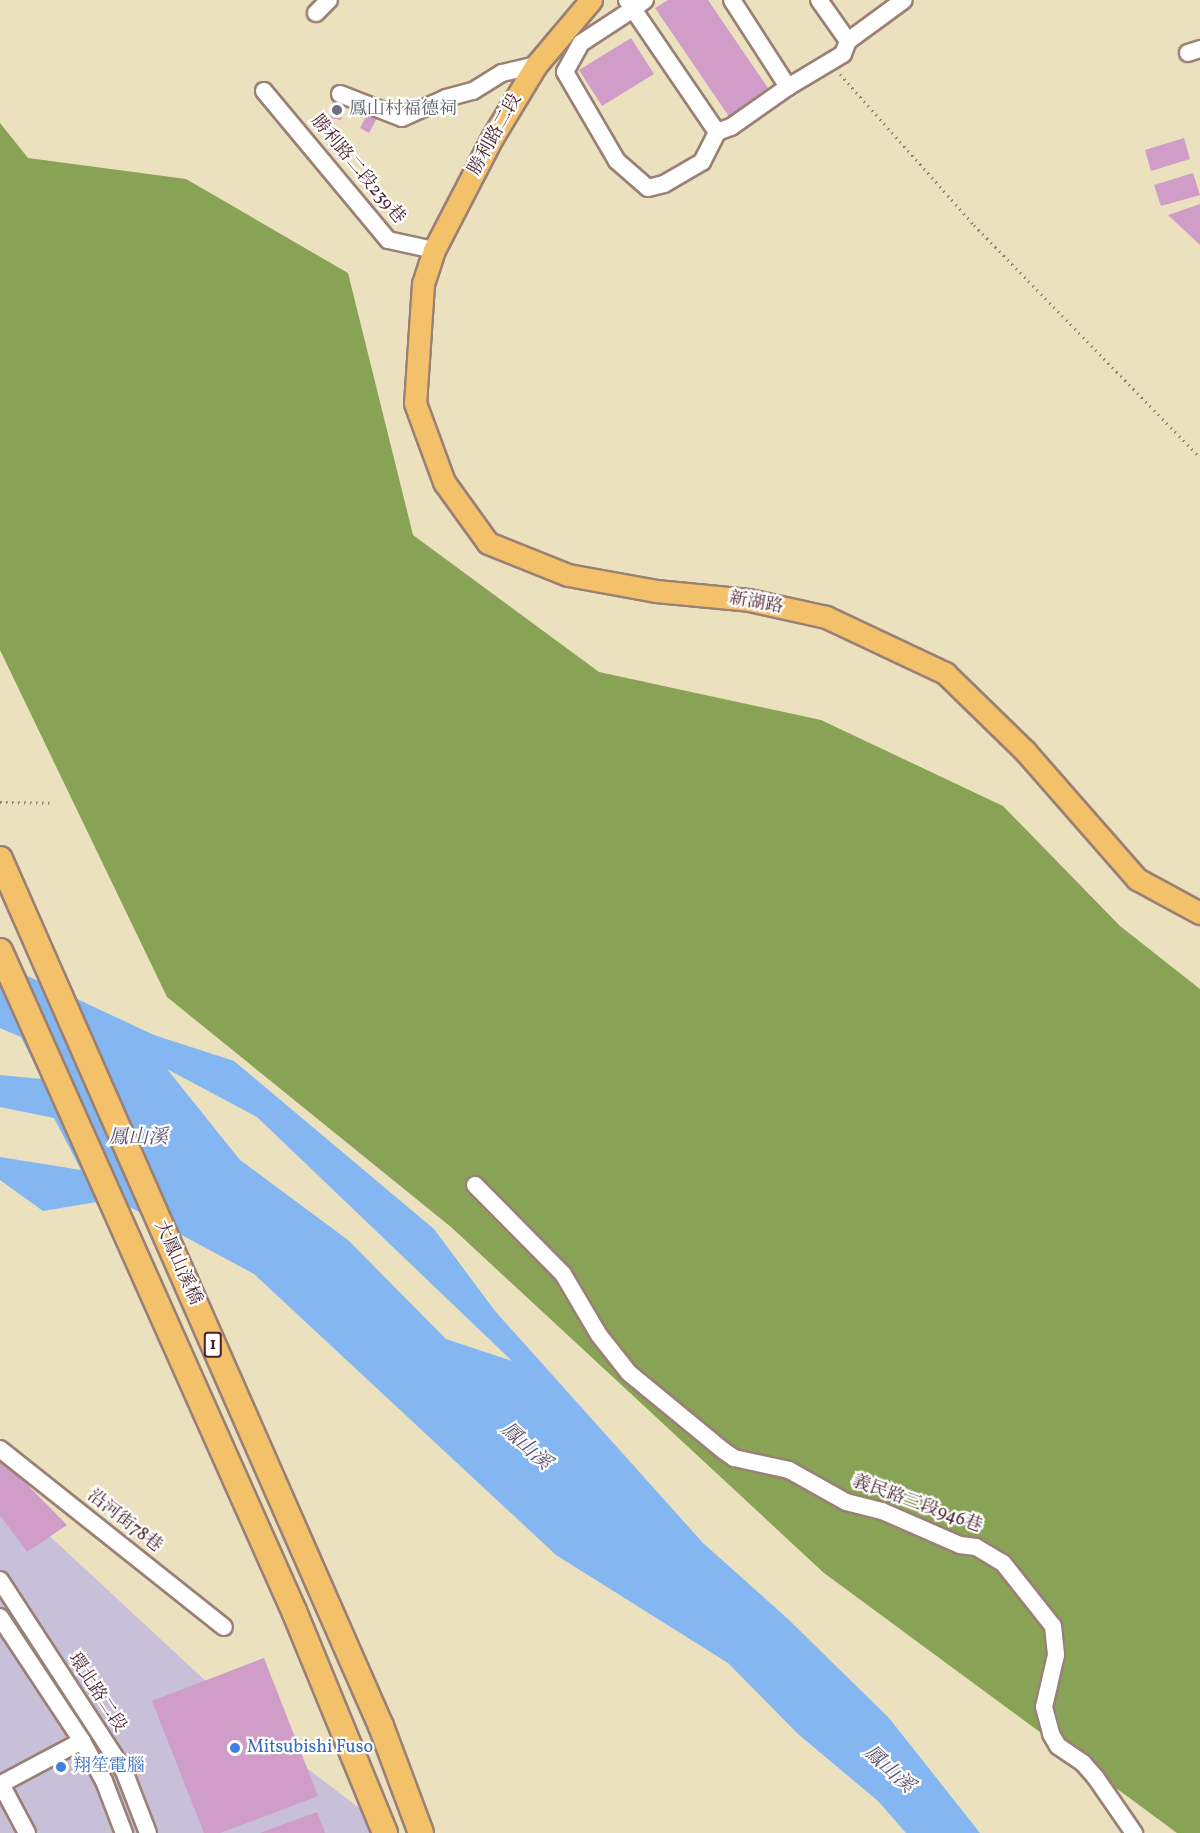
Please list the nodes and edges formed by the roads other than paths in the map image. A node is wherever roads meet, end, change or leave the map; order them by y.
1 (328, 0) edge
2 (591, 0) edge
3 (732, 0) edge
4 (819, 0) edge
5 (904, 0) edge
6 (635, 3) edge
7 (316, 13) dead end
8 (848, 41) junction
9 (536, 65) junction
10 (788, 87) junction
11 (264, 91) dead end
12 (339, 94) dead end
13 (717, 132) junction
14 (434, 250) junction
15 (423, 284) joint
16 (0, 859) edge
17 (1200, 913) edge
18 (0, 951) edge
19 (476, 1185) dead end
20 (0, 1449) edge
21 (0, 1580) edge
22 (0, 1617) edge
23 (224, 1627) dead end
24 (82, 1741) junction
25 (27, 1833) edge
26 (124, 1833) edge
27 (148, 1833) edge
28 (385, 1833) edge
29 (421, 1833) edge
30 (1134, 1833) edge

1 - 7 street
2 - 9 main road, 勝利路二段
3 - 10 street
4 - 8 street
5 - 8 street
6 - 13 street
6 - 13 street
8 - 10 street
9 - 12 street
9 - 14 main road, 勝利路二段
10 - 13 street
11 - 14 street, 勝利路二段239巷
14 - 15 main road, 勝利路二段
15 - 17 main road, 新湖路
16 - 29 highway, 大鳳山溪橋 / 1
18 - 28 highway, 大鳳山溪橋 / 1
19 - 30 street, 義民路三段946巷
20 - 23 street, 沿河街78巷
21 - 27 street, 環北路二段
22 - 24 street
24 - 25 street
24 - 26 street

